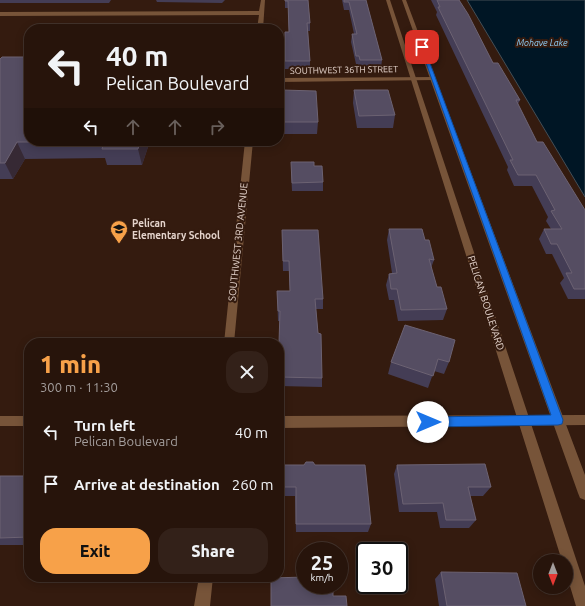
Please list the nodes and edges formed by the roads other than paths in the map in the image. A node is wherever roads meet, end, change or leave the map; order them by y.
1 (263, 0) edge
2 (388, 0) edge
3 (404, 0) edge
4 (262, 13) junction
5 (0, 14) edge
6 (261, 24) edge
7 (413, 78) junction
8 (434, 78) junction
9 (284, 80) edge
10 (249, 146) edge
11 (229, 338) edge
12 (558, 420) junction
13 (585, 420) edge
14 (0, 421) edge
15 (24, 421) edge
16 (284, 422) edge
17 (523, 422) junction
18 (585, 493) edge
19 (205, 582) edge
20 (202, 606) edge
21 (584, 606) edge

1 - 4 street
2 - 7 street, PELICAN BOULEVARD
3 - 8 street
4 - 5 street
4 - 6 street
7 - 8 street, SOUTHWEST 36TH STREET
7 - 9 street, SOUTHWEST 36TH STREET
7 - 17 street, PELICAN BOULEVARD
8 - 12 street
10 - 11 street, SOUTHWEST 3RD AVENUE
12 - 13 street
12 - 17 street
12 - 18 street
14 - 15 street
16 - 17 street
17 - 21 street, PELICAN BOULEVARD
19 - 20 street

